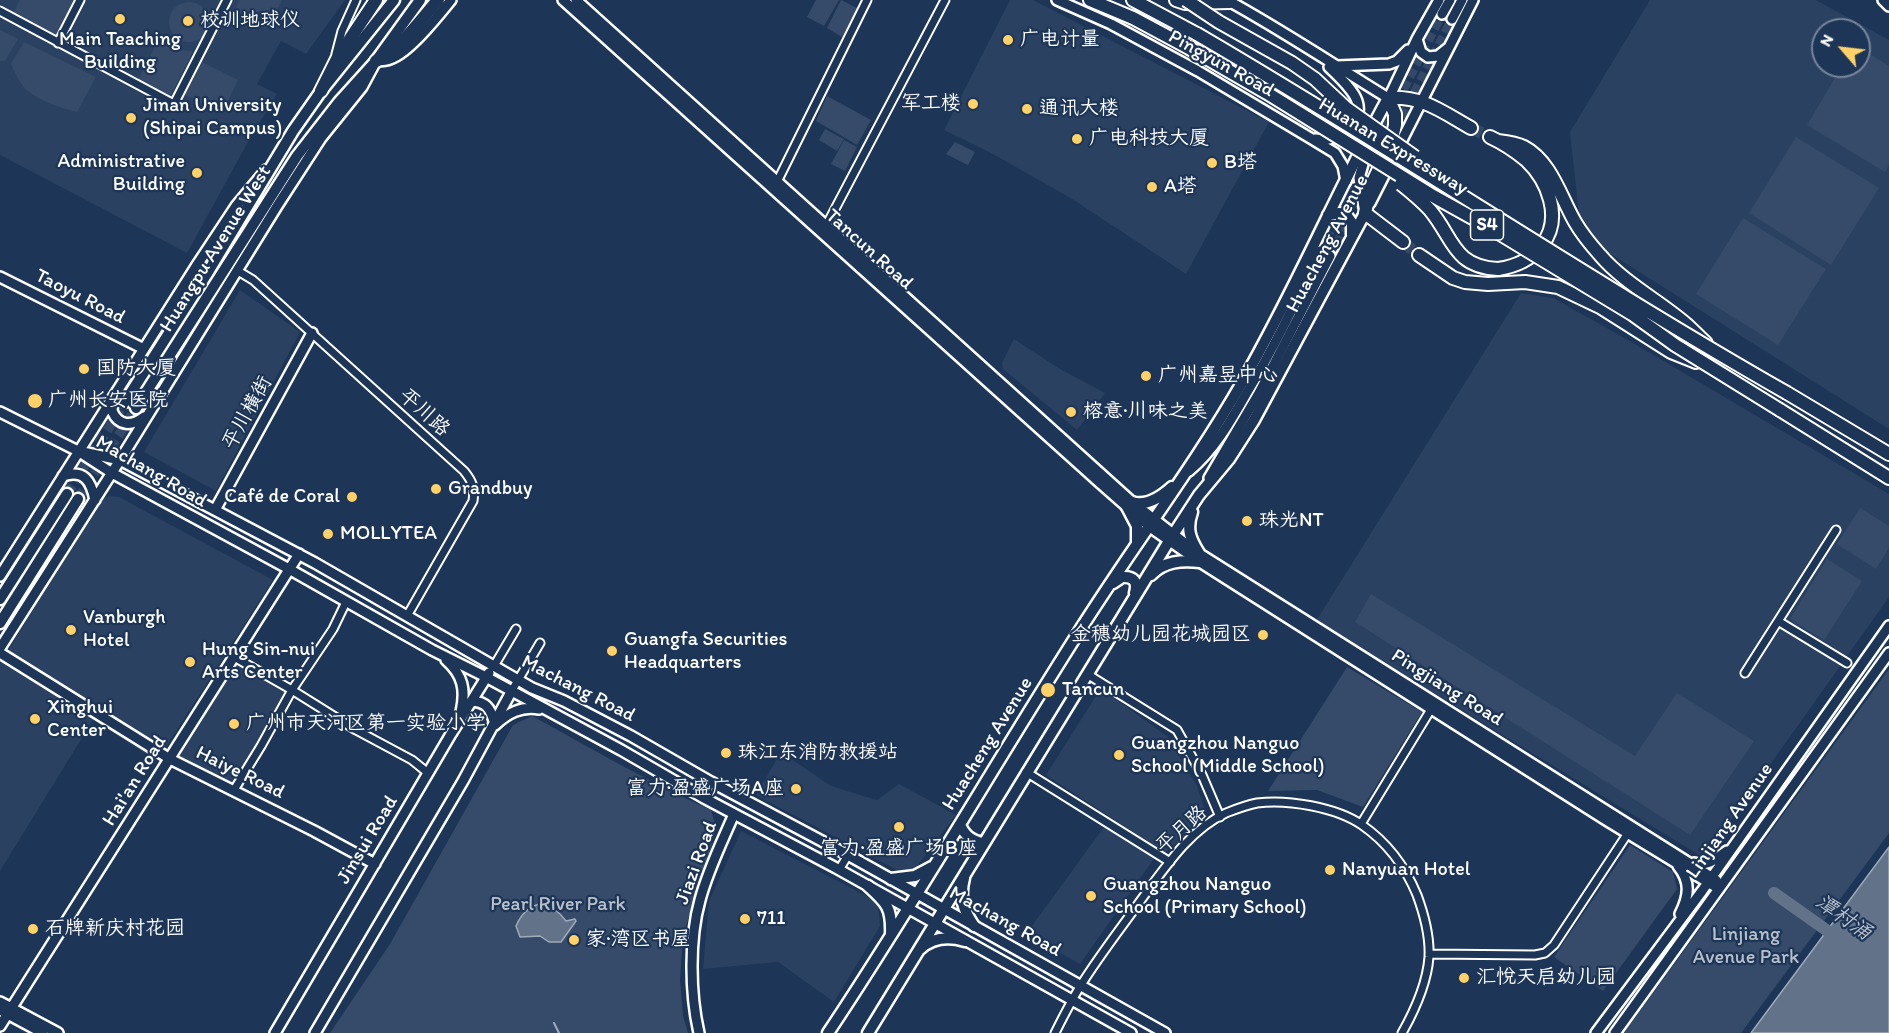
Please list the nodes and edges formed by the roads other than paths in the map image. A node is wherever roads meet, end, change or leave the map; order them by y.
1 (80, 0) edge
2 (227, 0) edge
3 (356, 0) edge
4 (374, 0) edge
5 (394, 0) edge
6 (420, 0) edge
7 (438, 0) edge
8 (451, 0) edge
9 (563, 0) edge
10 (576, 0) edge
11 (867, 0) edge
12 (945, 0) edge
13 (1058, 0) edge
14 (1090, 0) edge
15 (1104, 0) edge
16 (1133, 0) edge
17 (1176, 0) edge
18 (1186, 0) edge
19 (1439, 0) edge
20 (1450, 0) edge
21 (1462, 0) edge
22 (1473, 0) edge
23 (1883, 0) edge
24 (1228, 1) edge
25 (1889, 6) edge
26 (0, 11) edge
27 (1442, 14) tunnel mouth
28 (1452, 19) tunnel mouth
29 (1417, 39) junction
30 (58, 43) junction
31 (1449, 47) junction
32 (1189, 48) junction
33 (1314, 52) junction
34 (376, 61) junction
35 (1336, 66) junction
36 (332, 69) junction
37 (321, 91) junction
38 (1388, 98) junction
39 (1423, 101) junction
40 (1471, 128) tunnel mouth
41 (1312, 139) junction
42 (1343, 139) junction
43 (278, 154) junction
44 (1346, 181) junction
45 (777, 182) junction
46 (1478, 205) junction
47 (1365, 213) junction
48 (1328, 215) junction
49 (826, 226) junction
50 (1351, 238) junction
51 (1403, 242) tunnel mouth
52 (1320, 250) tunnel mouth
53 (1419, 255) tunnel mouth
54 (1330, 256) tunnel mouth
55 (238, 270) junction
56 (0, 277) edge
57 (312, 333) junction
58 (144, 349) junction
59 (1716, 353) junction
60 (1714, 370) junction
61 (114, 395) junction
62 (125, 402) tunnel mouth
63 (136, 408) tunnel mouth
64 (0, 412) edge
65 (149, 413) junction
66 (78, 451) junction
67 (1889, 454) edge
68 (120, 460) junction
69 (112, 473) junction
70 (63, 476) junction
71 (1183, 476) junction
72 (1889, 478) edge
73 (67, 494) tunnel mouth
74 (1199, 495) junction
75 (78, 499) tunnel mouth
76 (95, 500) junction
77 (1129, 504) junction
78 (215, 510) junction
79 (1152, 524) junction
80 (1836, 530) dead end
81 (1171, 538) junction
82 (1135, 550) junction
83 (299, 554) junction
84 (1199, 558) junction
85 (322, 567) junction
86 (290, 569) junction
87 (0, 576) edge
88 (312, 582) junction
89 (1112, 584) junction
90 (0, 599) edge
91 (1133, 599) junction
92 (346, 602) junction
93 (407, 616) junction
94 (1778, 621) junction
95 (0, 623) edge
96 (1889, 626) edge
97 (516, 629) dead end
98 (540, 643) dead end
99 (461, 646) junction
100 (0, 648) edge
101 (0, 653) edge
102 (1889, 653) edge
103 (440, 654) junction
104 (234, 657) junction
105 (453, 660) junction
106 (1847, 663) dead end
107 (494, 666) junction
108 (1745, 674) dead end
109 (1087, 675) junction
110 (486, 677) junction
111 (519, 680) junction
112 (292, 690) junction
113 (512, 692) junction
114 (546, 694) junction
115 (472, 701) junction
116 (1433, 705) junction
117 (544, 709) junction
118 (494, 721) junction
119 (459, 722) junction
120 (487, 733) junction
121 (170, 759) junction
122 (1026, 772) junction
123 (428, 773) junction
124 (234, 790) junction
125 (734, 814) junction
126 (1220, 817) junction
127 (1360, 824) junction
128 (960, 825) junction
129 (1628, 833) junction
130 (983, 843) junction
131 (1734, 846) junction
132 (848, 855) junction
133 (1676, 858) junction
134 (1170, 862) junction
135 (375, 864) junction
136 (935, 865) junction
137 (839, 870) junction
138 (965, 872) junction
139 (891, 879) junction
140 (1710, 880) junction
141 (868, 886) junction
142 (1721, 887) junction
143 (917, 894) junction
144 (908, 908) junction
145 (943, 908) junction
146 (934, 923) junction
147 (974, 926) junction
148 (1671, 932) junction
149 (891, 935) junction
150 (965, 941) junction
151 (916, 953) junction
152 (1429, 954) junction
153 (1650, 960) junction
154 (1663, 969) junction
155 (1081, 986) junction
156 (1072, 1000) junction
157 (0, 1002) edge
158 (6, 1011) edge
159 (0, 1026) edge
160 (43, 1033) edge
161 (58, 1033) edge
162 (275, 1033) edge
163 (315, 1033) edge
164 (699, 1033) edge
165 (828, 1033) edge
166 (868, 1033) edge
167 (1055, 1033) edge
168 (1131, 1033) edge
169 (1165, 1033) edge
170 (1402, 1033) edge
171 (1596, 1033) edge
172 (1616, 1033) edge

1 - 30 street
2 - 30 street
3 - 36 street
4 - 36 highway
5 - 37 main road, Huangpu Avenue West
6 - 34 main road, Huangpu Avenue West
7 - 34 highway
8 - 34 street
9 - 77 street, Tancun Road
10 - 45 street, Tancun Road
11 - 45 street
12 - 49 street
13 - 41 street, Pingyun Road
14 - 32 highway
15 - 32 highway, Huanan Expressway / S4
16 - 46 highway, Huanan Expressway / S4, bridge
17 - 24 highway
18 - 46 highway, bridge
19 - 29 street, Huacheng Avenue
20 - 27 street
21 - 28 street
22 - 31 street, Huacheng Avenue
23 - 25 street
24 - 33 street
26 - 30 street
29 - 31 street
29 - 35 street
29 - 38 street, Huacheng Avenue
31 - 39 street, Huacheng Avenue
32 - 42 highway, Huanan Expressway / S4, bridge
33 - 35 street
33 - 41 street
34 - 55 street
34 - 63 main road, Huangpu Avenue West
35 - 38 street
36 - 37 highway
37 - 43 main road, Huangpu Avenue West
38 - 39 highway
38 - 44 main road, Huacheng Avenue
38 - 47 street
38 - 47 highway
39 - 40 highway
39 - 47 street, Huacheng Avenue
41 - 44 street, Pingyun Road
42 - 59 highway, bridge
42 - 60 highway, Huanan Expressway / S4, bridge
43 - 58 street
43 - 62 main road, Huangpu Avenue West
44 - 48 main road, Huacheng Avenue
45 - 49 street, Tancun Road
46 - 59 highway, Huanan Expressway / S4, bridge
47 - 50 main road, Huacheng Avenue
47 - 51 highway
48 - 50 main road
48 - 71 main road, Huacheng Avenue
49 - 77 street, Tancun Road
50 - 74 main road, Huacheng Avenue
52 - 71 street, Huacheng Avenue
53 - 60 highway, bridge
54 - 74 street, Huacheng Avenue
55 - 57 street, 平川路
55 - 65 street
56 - 58 street, Taoyu Road
57 - 78 street, 平川横街
57 - 93 street, 平川路
58 - 61 street
59 - 67 highway, Huanan Expressway / S4, bridge
60 - 72 highway, Huanan Expressway / S4, bridge
61 - 65 street
61 - 66 street
64 - 66 street
65 - 68 street
66 - 68 street, Machang Road
66 - 69 street, Machang Road
66 - 70 street
68 - 69 street
68 - 78 street, Machang Road
69 - 76 street
69 - 86 street, Machang Road
70 - 76 street
70 - 87 street
71 - 77 main road
71 - 79 main road, Huacheng Avenue
73 - 90 main road
74 - 81 main road, Huacheng Avenue
74 - 84 main road
75 - 95 main road
76 - 100 street
77 - 79 street, Tancun Road
77 - 82 main road
78 - 83 street, Machang Road
79 - 81 street, Pingjiang Road
79 - 82 main road, Huacheng Avenue
80 - 94 street
81 - 84 street, Pingjiang Road
81 - 91 main road, Huacheng Avenue
82 - 89 main road, Huacheng Avenue
83 - 85 street, Machang Road
83 - 86 street, Hai'an Road
84 - 91 main road
84 - 116 street, Pingjiang Road
85 - 88 street
85 - 93 street, Machang Road
86 - 88 street, Machang Road
86 - 104 street, Hai'an Road
88 - 92 street, Machang Road
89 - 91 main road
89 - 128 main road, Huacheng Avenue
91 - 109 main road, Huacheng Avenue
92 - 103 street, Machang Road
92 - 112 street
93 - 99 street, Machang Road
94 - 106 street
94 - 108 street
96 - 131 street, Linjiang Avenue
97 - 107 street
98 - 111 street
99 - 105 street
99 - 107 street, Machang Road
101 - 121 street, Haiye Road
102 - 142 street, Linjiang Avenue
103 - 105 street, Machang Road
103 - 119 street
104 - 112 street
104 - 121 street, Hai'an Road
105 - 110 street, Machang Road
107 - 110 street, Jinsui Road
107 - 111 street, Machang Road
109 - 122 main road, Huacheng Avenue
109 - 126 street
110 - 113 street, Machang Road
110 - 115 street, Jinsui Road
111 - 113 street
111 - 114 street, Machang Road
112 - 123 street
112 - 124 street
113 - 117 street, Machang Road
113 - 118 street
114 - 117 street
114 - 132 street, Machang Road
115 - 118 street
115 - 119 street, Jinsui Road
116 - 127 street
116 - 129 street, Pingjiang Road
116 - 133 street, Pingjiang Road
117 - 120 street
117 - 125 street, Machang Road
118 - 120 street
119 - 123 street, Jinsui Road
120 - 163 street
121 - 124 street, Haiye Road
121 - 158 street, Hai'an Road
122 - 130 main road, Huacheng Avenue
122 - 134 street
123 - 135 street, Jinsui Road
124 - 135 street, Haiye Road
125 - 137 street, Machang Road
125 - 164 street, Jiazi Road
126 - 127 street, 平月路
126 - 134 street, 平月路
127 - 152 street, 平月路
128 - 130 main road
128 - 136 main road, Huacheng Avenue
129 - 133 street, Pingjiang Road
129 - 152 street
130 - 138 main road, Huacheng Avenue
131 - 133 street
131 - 140 street, Linjiang Avenue
132 - 137 street
132 - 139 street, Machang Road
133 - 140 street, Pingjiang Road
133 - 148 street
134 - 155 street, 平月路
135 - 162 street, Jinsui Road
136 - 139 main road
136 - 143 main road, Huacheng Avenue
137 - 141 street, Machang Road
138 - 145 main road, Huacheng Avenue
138 - 147 main road
139 - 143 street, Machang Road
140 - 142 street, Pingjiang Road
140 - 148 street, Linjiang Avenue
141 - 144 street, Machang Road
141 - 149 main road
142 - 154 street, Linjiang Avenue
143 - 144 main road, Huacheng Avenue
143 - 145 street, Machang Road
144 - 146 street, Machang Road
144 - 149 main road, Huacheng Avenue
145 - 146 main road, Huacheng Avenue
145 - 147 street, Machang Road
146 - 150 street, Machang Road
146 - 151 main road, Huacheng Avenue
147 - 155 street, Machang Road
148 - 153 street, Linjiang Avenue
149 - 165 main road, Huacheng Avenue
150 - 151 main road
150 - 156 street, Machang Road
151 - 166 main road, Huacheng Avenue
152 - 170 street, 平月路
153 - 154 street
153 - 171 street, Linjiang Avenue
154 - 172 street, Linjiang Avenue
155 - 156 street, 平月路
155 - 169 street, Machang Road
156 - 167 street, 平月路
156 - 168 street, Machang Road
157 - 158 street
158 - 159 street, Hai'an Road
158 - 160 street
158 - 161 street

